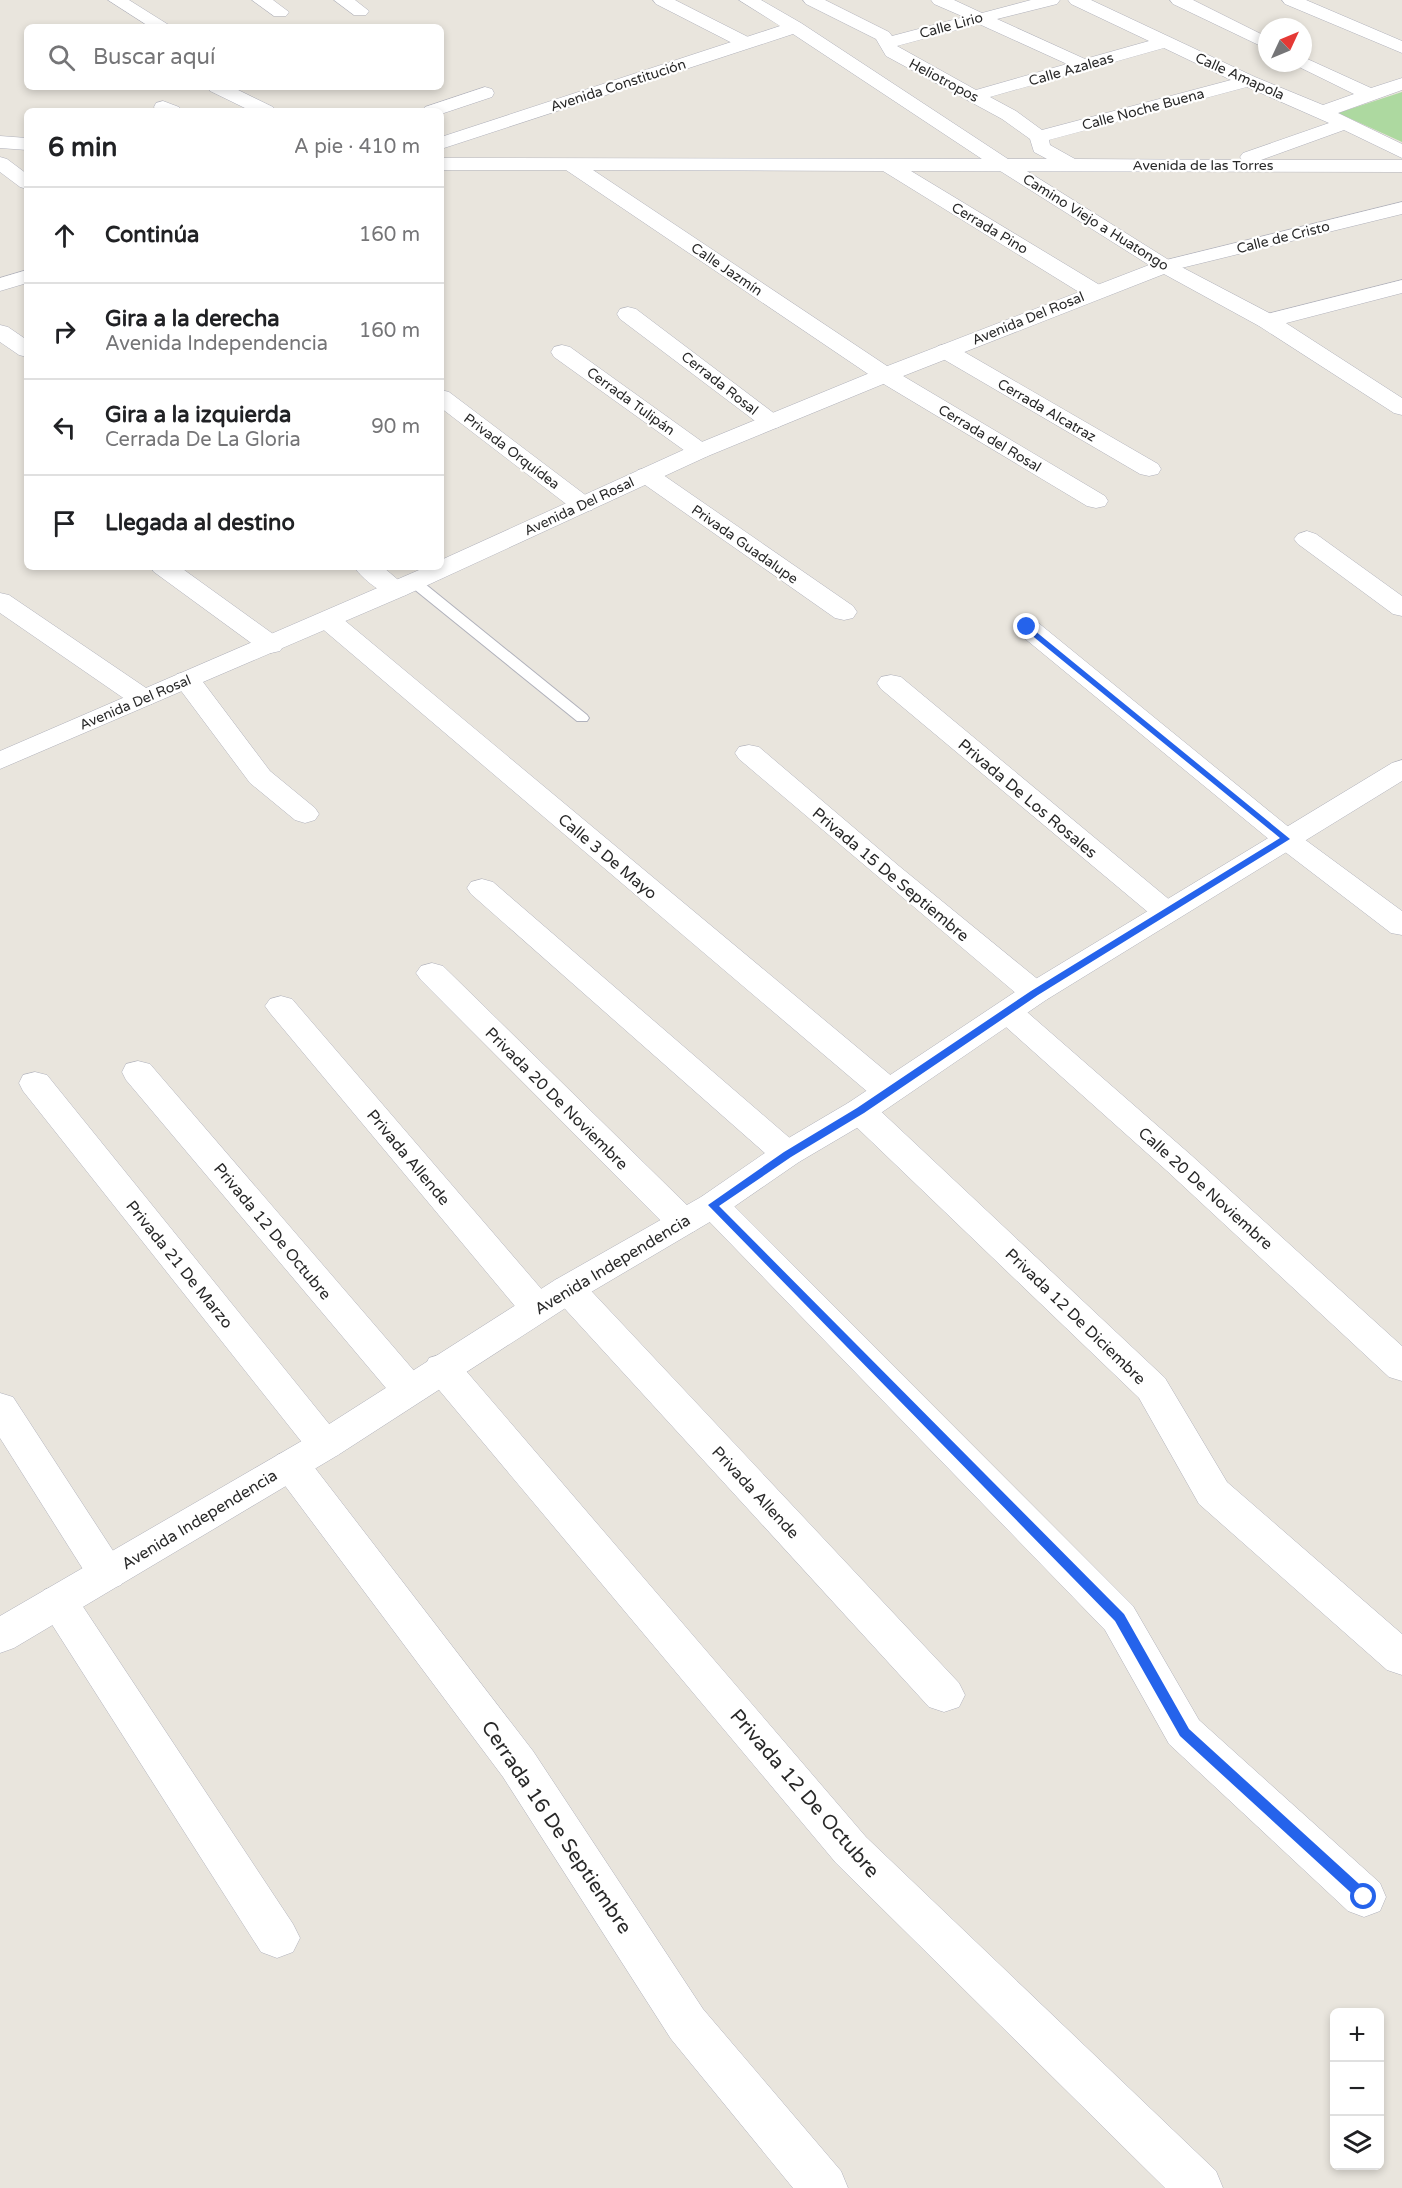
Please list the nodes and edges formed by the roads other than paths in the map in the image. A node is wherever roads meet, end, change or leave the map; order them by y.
1 (117, 0) edge
2 (261, 0) edge
3 (343, 0) edge
4 (662, 0) edge
5 (748, 0) edge
6 (812, 0) edge
7 (940, 0) edge
8 (1051, 0) edge
9 (1077, 0) edge
10 (1179, 0) edge
11 (1291, 0) edge
12 (360, 11) dead end
13 (280, 12) dead end
14 (977, 18) junction
15 (158, 24) edge
16 (795, 27) junction
17 (1258, 40) edge
18 (1166, 42) junction
19 (746, 43) junction
20 (886, 43) junction
21 (1402, 48) edge
22 (1083, 65) junction
23 (1312, 66) edge
24 (1248, 81) junction
25 (1402, 84) edge
26 (223, 90) edge
27 (485, 93) dead end
28 (1370, 95) junction
29 (975, 96) junction
30 (260, 108) edge
31 (441, 108) edge
32 (1322, 112) junction
33 (1346, 123) junction
34 (1039, 136) junction
35 (0, 142) edge
36 (444, 142) edge
37 (24, 144) edge
38 (1402, 152) edge
39 (24, 155) edge
40 (0, 157) edge
41 (0, 163) edge
42 (569, 163) junction
43 (444, 164) edge
44 (885, 164) junction
45 (1004, 165) junction
46 (1071, 165) junction
47 (1225, 165) junction
48 (1402, 166) edge
49 (24, 181) edge
50 (1402, 208) edge
51 (1165, 266) junction
52 (24, 278) edge
53 (0, 285) edge
54 (1402, 286) edge
55 (1095, 292) junction
56 (1379, 292) junction
57 (1402, 304) edge
58 (627, 314) dead end
59 (1267, 321) junction
60 (0, 332) edge
61 (24, 348) edge
62 (946, 351) junction
63 (562, 352) dead end
64 (885, 375) junction
65 (444, 399) edge
66 (1402, 408) edge
67 (771, 422) junction
68 (700, 451) junction
69 (1149, 468) dead end
70 (647, 475) junction
71 (1096, 501) dead end
72 (583, 505) junction
73 (1307, 539) dead end
74 (444, 568) edge
75 (168, 570) edge
76 (373, 570) edge
77 (440, 570) edge
78 (405, 586) junction
79 (0, 601) edge
80 (1402, 608) edge
81 (844, 612) dead end
82 (328, 620) junction
83 (1027, 627) dead end
84 (271, 645) junction
85 (187, 680) junction
86 (891, 683) dead end
87 (142, 698) junction
88 (582, 718) dead end
89 (749, 753) dead end
90 (0, 761) edge
91 (1402, 769) edge
92 (304, 814) dead end
93 (1286, 839) junction
94 (482, 888) dead end
95 (1166, 912) junction
96 (1402, 926) edge
97 (432, 973) dead end
98 (1021, 1003) junction
99 (281, 1006) dead end
100 (138, 1072) dead end
101 (35, 1083) dead end
102 (874, 1101) junction
103 (787, 1154) junction
104 (698, 1214) junction
105 (553, 1299) junction
106 (1402, 1367) edge
107 (426, 1379) junction
108 (0, 1407) edge
109 (308, 1455) junction
110 (107, 1574) junction
111 (58, 1601) junction
112 (0, 1636) edge
113 (1402, 1658) edge
114 (944, 1695) dead end
115 (1364, 1897) dead end
116 (277, 1938) dead end
117 (824, 2188) edge
118 (1199, 2188) edge

1 - 15 street
2 - 13 street
3 - 12 street
4 - 19 street
5 - 16 street, Camino Viejo a Huatongo
6 - 20 street, Heliotropos
7 - 14 street
8 - 14 street, Calle Lirio
9 - 18 street, Calle Amapola
10 - 17 street
11 - 21 street
14 - 20 street, Calle Lirio
14 - 22 street
16 - 19 street, Avenida Constitución
16 - 45 street, Camino Viejo a Huatongo
18 - 22 street, Calle Azaleas
18 - 24 street, Calle Amapola
19 - 36 street, Avenida Constitución
20 - 29 street, Heliotropos
22 - 29 street, Calle Azaleas
23 - 28 street
24 - 32 street, Calle Amapola
24 - 34 street, Calle Noche Buena
25 - 28 street
26 - 30 street
27 - 31 street
28 - 32 street
29 - 34 street, Heliotropos
32 - 33 street, Calle Amapola
33 - 38 street, Calle Amapola
33 - 47 street
34 - 46 street, Heliotropos
35 - 37 street
39 - 40 street
41 - 49 street
42 - 43 street, Avenida de las Torres
42 - 44 street, Avenida de las Torres
42 - 64 street, Calle Jazmín
44 - 45 street, Avenida de las Torres
44 - 55 street, Cerrada Pino
45 - 46 street, Avenida de las Torres
45 - 51 street, Camino Viejo a Huatongo
46 - 47 street, Avenida de las Torres
47 - 48 street, Avenida de las Torres
50 - 51 street, Calle de Cristo
51 - 55 street, Avenida Del Rosal
51 - 59 street, Camino Viejo a Huatongo
52 - 53 street
54 - 56 street
55 - 62 street, Avenida Del Rosal
56 - 57 street
56 - 59 street
58 - 67 street, Cerrada Rosal
59 - 66 street, Camino Viejo a Huatongo
60 - 61 street
62 - 64 street, Avenida Del Rosal
62 - 69 street, Cerrada Alcatraz
63 - 68 street, Cerrada Tulipán
64 - 67 street, Avenida Del Rosal
64 - 71 street, Cerrada del Rosal
65 - 72 street, Privada Orquídea
67 - 68 street, Avenida Del Rosal
68 - 70 street, Avenida Del Rosal
70 - 72 street, Avenida Del Rosal
70 - 81 street, Privada Guadalupe
72 - 74 street, Avenida Del Rosal
73 - 80 street
75 - 84 street
76 - 78 street
77 - 78 street, Avenida Del Rosal
78 - 82 street, Avenida Del Rosal
78 - 88 lane
79 - 87 street
82 - 84 street, Avenida Del Rosal
82 - 102 street, Calle 3 De Mayo
83 - 93 street
84 - 85 street, Avenida Del Rosal
85 - 87 street, Avenida Del Rosal
85 - 92 street
86 - 95 street, Privada De Los Rosales
87 - 90 street, Avenida Del Rosal
89 - 98 street, Privada 15 De Septiembre
91 - 93 street, Avenida Independencia
93 - 95 street, Avenida Independencia
93 - 96 street
94 - 103 street
95 - 98 street, Avenida Independencia
97 - 104 street, Privada 20 De Noviembre
98 - 102 street, Avenida Independencia
98 - 106 street, Calle 20 De Noviembre
99 - 105 street, Privada Allende
100 - 107 street, Privada 12 De Octubre
101 - 109 street, Privada 21 De Marzo
102 - 103 street, Avenida Independencia
102 - 113 street, Privada 12 De Diciembre
103 - 104 street, Avenida Independencia
104 - 105 street, Avenida Independencia
104 - 115 street, Privada 20 De Noviembre
105 - 107 street, Avenida Independencia
105 - 114 street, Privada Allende
107 - 109 street, Avenida Independencia
107 - 118 street, Privada 12 De Octubre
108 - 110 street
109 - 110 street, Avenida Independencia
109 - 117 street, Cerrada 16 De Septiembre
110 - 111 street, Avenida Independencia
111 - 112 street, Avenida Independencia
111 - 116 street

